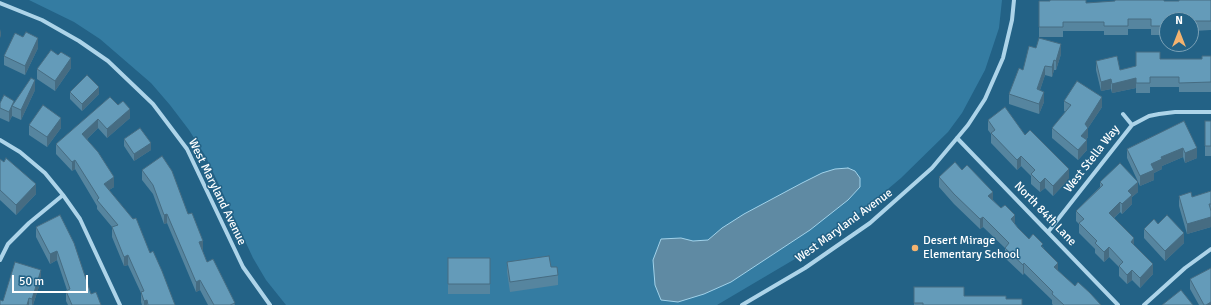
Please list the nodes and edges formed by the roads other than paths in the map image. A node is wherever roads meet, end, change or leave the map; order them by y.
1 (1014, 0) edge
2 (0, 3) edge
3 (1211, 112) edge
4 (1123, 114) dead end
5 (1132, 126) junction
6 (957, 138) junction
7 (0, 140) edge
8 (63, 195) junction
9 (1048, 232) junction
10 (1211, 249) edge
11 (0, 260) edge
12 (120, 305) edge
13 (270, 305) edge
14 (742, 305) edge
15 (1118, 305) edge
16 (1144, 305) edge

1 - 6 street, West Maryland Avenue
2 - 13 street, West Maryland Avenue
3 - 5 street, West Stella Way
4 - 5 street
5 - 9 street, West Stella Way
6 - 9 street, North 84th Lane
6 - 14 street, West Maryland Avenue
7 - 8 street
8 - 11 street
8 - 12 street
9 - 15 street, North 84th Lane
10 - 16 street

